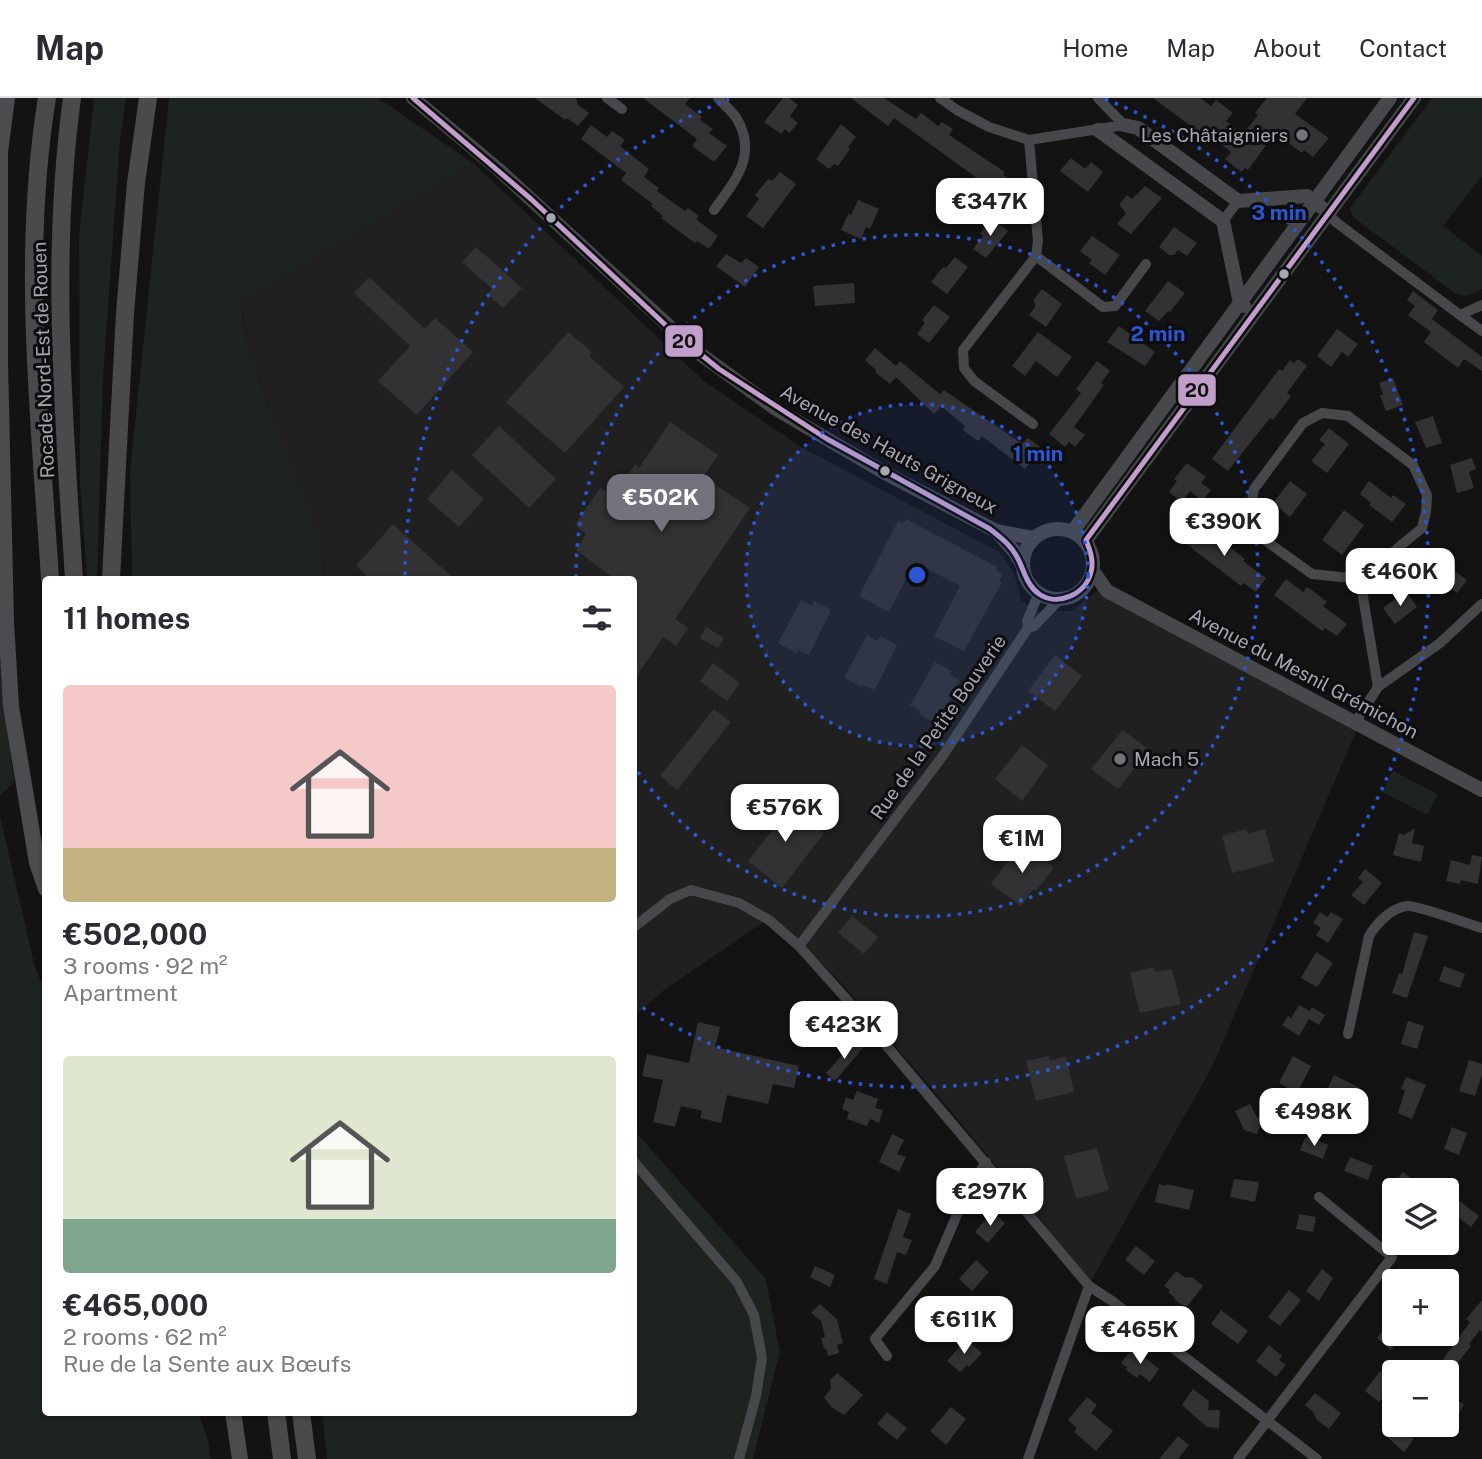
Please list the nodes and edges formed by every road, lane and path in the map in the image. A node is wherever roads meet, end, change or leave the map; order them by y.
1 (7, 98) edge
2 (47, 98) edge
3 (72, 98) edge
4 (148, 98) edge
5 (413, 98) edge
6 (607, 98) edge
7 (718, 98) edge
8 (940, 98) edge
9 (1098, 98) edge
10 (1390, 98) edge
11 (1414, 98) edge
12 (622, 109) dead end
13 (1124, 125) junction
14 (1098, 130) junction
15 (1029, 140) junction
16 (1315, 200) junction
17 (1238, 201) junction
18 (714, 210) dead end
19 (1327, 213) junction
20 (1223, 221) junction
21 (1036, 256) junction
22 (1146, 264) dead end
23 (1240, 303) junction
24 (1482, 305) edge
25 (1254, 313) junction
26 (1460, 315) junction
27 (1482, 331) edge
28 (1033, 424) dead end
29 (996, 531) junction
30 (1080, 536) junction
31 (1033, 538) junction
32 (1023, 566) junction
33 (1093, 570) junction
34 (50, 576) edge
35 (74, 576) edge
36 (111, 576) edge
37 (1360, 579) junction
38 (1081, 591) junction
39 (1107, 591) junction
40 (1039, 593) junction
41 (1060, 599) junction
42 (1482, 604) edge
43 (1028, 628) junction
44 (1378, 687) junction
45 (1355, 723) junction
46 (1482, 790) edge
47 (42, 877) edge
48 (637, 925) edge
49 (1482, 928) edge
50 (799, 946) junction
51 (1348, 1034) dead end
52 (986, 1162) junction
53 (637, 1165) edge
54 (1319, 1197) dead end
55 (1089, 1286) junction
56 (887, 1356) dead end
57 (234, 1416) edge
58 (277, 1416) edge
59 (302, 1416) edge
60 (1268, 1420) junction
61 (240, 1459) edge
62 (282, 1459) edge
63 (307, 1459) edge
64 (739, 1459) edge
65 (1028, 1459) edge
66 (1238, 1459) edge
67 (1317, 1459) edge

1 - 47 main road
2 - 34 highway, Rocade Nord-Est de Rouen
3 - 35 highway, Rocade Nord-Est de Rouen
4 - 36 highway
5 - 29 street, Avenue des Hauts Grigneux
6 - 12 street
7 - 18 street
8 - 15 street
9 - 13 street
10 - 16 street
11 - 19 street
13 - 14 street
13 - 17 street
14 - 15 street
14 - 20 street
15 - 21 street
16 - 17 street
16 - 19 street
16 - 23 street
17 - 20 street
19 - 25 street
19 - 26 street
20 - 23 street
21 - 22 street
21 - 28 street
23 - 25 street
23 - 30 street
24 - 26 street
25 - 30 street
26 - 27 street
29 - 31 street, Avenue des Hauts Grigneux
29 - 32 street, Avenue des Hauts Grigneux
30 - 31 street
30 - 33 street
31 - 32 street
32 - 40 street
33 - 38 street
33 - 39 street, Avenue du Mesnil Grémichon
37 - 37 street
37 - 44 street
38 - 39 street, Avenue du Mesnil Grémichon
38 - 41 street
39 - 45 street, Avenue du Mesnil Grémichon
40 - 41 street
40 - 43 street, Rue de la Petite Bouverie
41 - 43 street, Rue de la Petite Bouverie
42 - 44 street
43 - 50 street, Rue de la Petite Bouverie
44 - 45 street
45 - 46 street, Avenue du Mesnil Grémichon
48 - 50 street
49 - 51 street
50 - 52 street
52 - 55 street
52 - 56 street
53 - 64 street
54 - 60 street
55 - 60 street
55 - 65 street
57 - 61 main road
58 - 62 highway
59 - 63 highway
60 - 66 street
60 - 67 street

